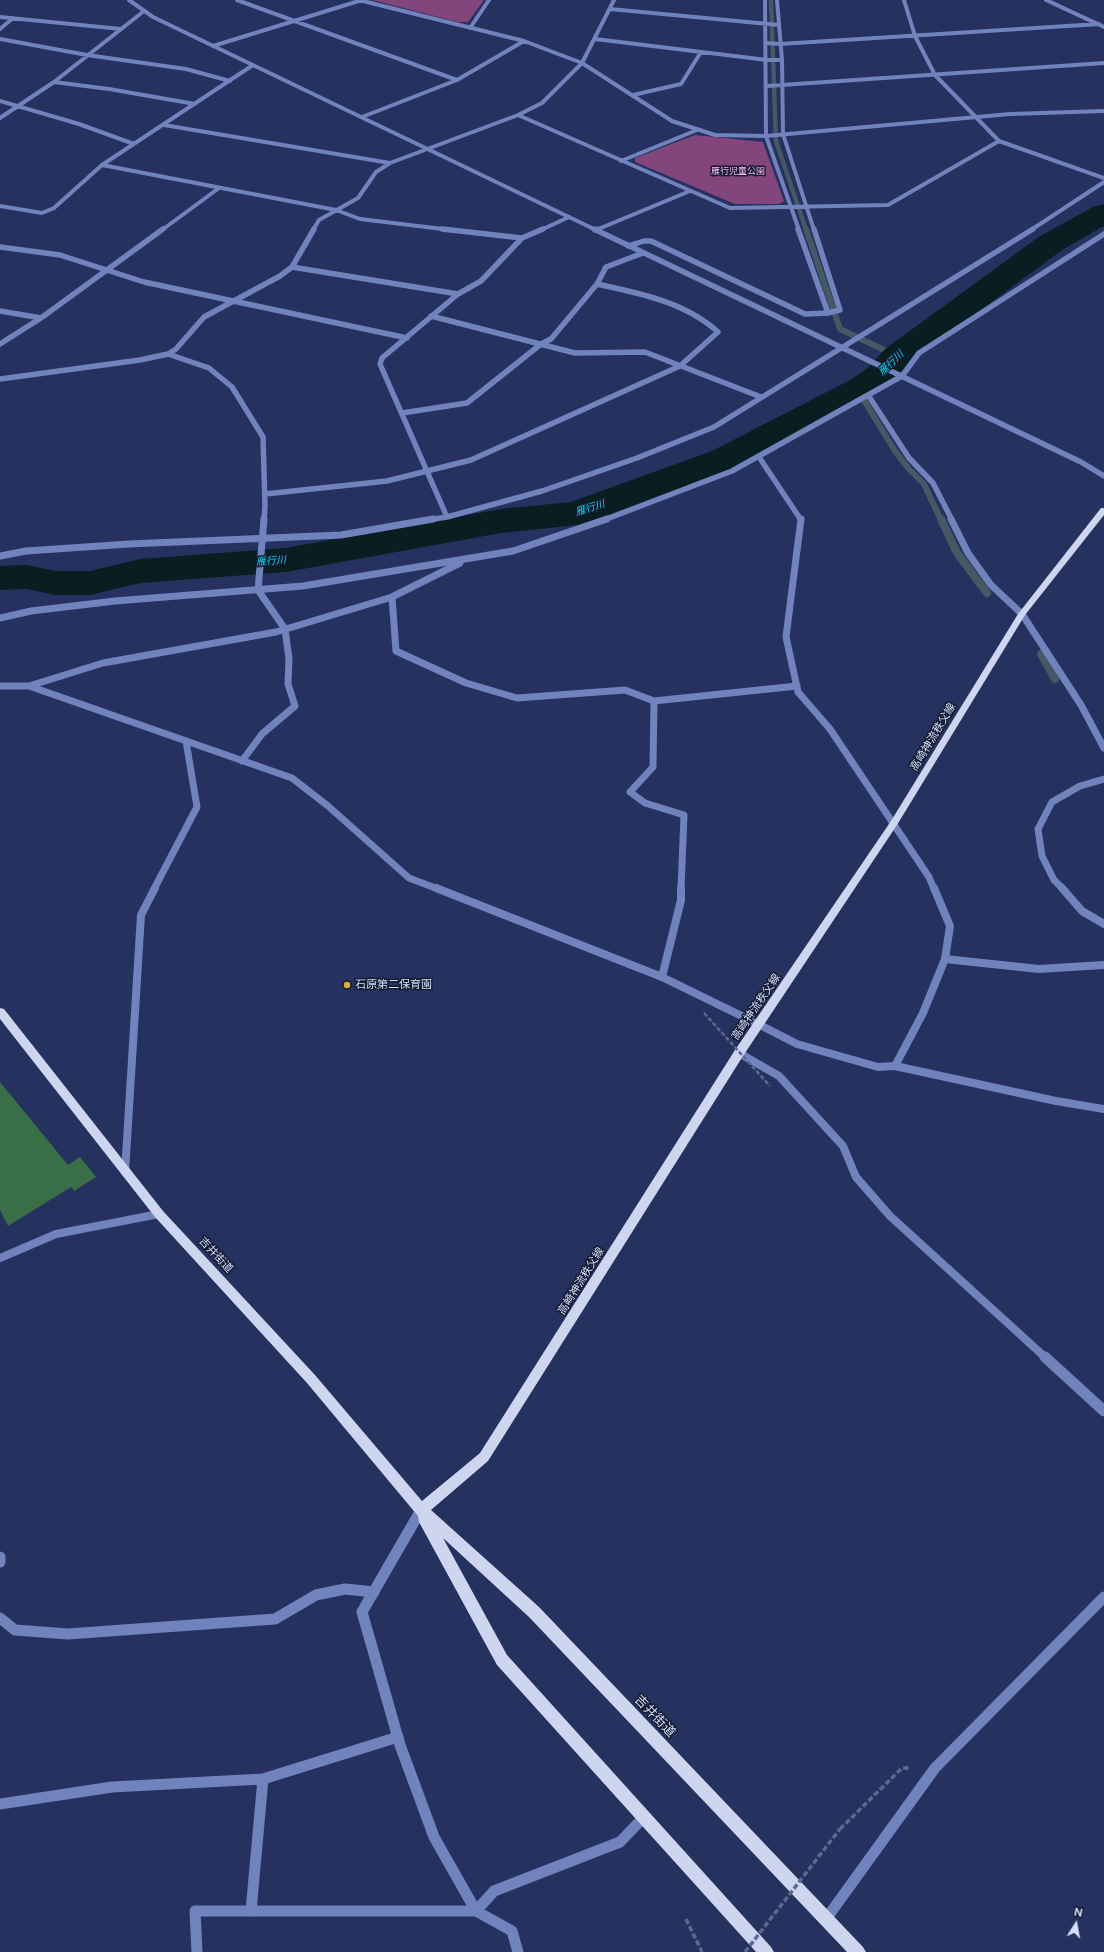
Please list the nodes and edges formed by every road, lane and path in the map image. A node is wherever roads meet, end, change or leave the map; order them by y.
1 (129, 0) edge
2 (237, 0) edge
3 (361, 0) edge
4 (490, 0) edge
5 (614, 0) edge
6 (765, 0) edge
7 (777, 0) edge
8 (904, 0) edge
9 (1046, 0) edge
10 (610, 9) junction
11 (144, 11) junction
12 (0, 17) edge
13 (13, 18) junction
14 (295, 21) junction
15 (1099, 24) junction
16 (765, 25) junction
17 (779, 26) junction
18 (1104, 27) edge
19 (470, 28) junction
20 (0, 29) edge
21 (121, 29) junction
22 (915, 36) junction
23 (0, 39) edge
24 (594, 39) junction
25 (524, 41) junction
26 (766, 43) junction
27 (780, 44) junction
28 (214, 46) junction
29 (701, 52) junction
30 (87, 55) junction
31 (767, 60) junction
32 (782, 60) junction
33 (1104, 62) edge
34 (582, 63) junction
35 (253, 65) junction
36 (935, 74) junction
37 (457, 80) junction
38 (230, 81) junction
39 (54, 82) junction
40 (782, 85) junction
41 (767, 86) junction
42 (632, 95) junction
43 (0, 101) edge
44 (195, 104) junction
45 (18, 106) junction
46 (1104, 111) edge
47 (518, 115) junction
48 (362, 117) junction
49 (976, 117) junction
50 (0, 118) edge
51 (164, 125) junction
52 (697, 130) junction
53 (782, 134) junction
54 (766, 136) junction
55 (999, 141) junction
56 (134, 144) junction
57 (429, 148) junction
58 (622, 161) junction
59 (390, 163) junction
60 (102, 165) junction
61 (1104, 178) edge
62 (1104, 182) edge
63 (220, 188) junction
64 (690, 191) junction
65 (0, 206) edge
66 (791, 208) junction
67 (808, 208) junction
68 (336, 210) junction
69 (569, 217) junction
70 (595, 230) junction
71 (1104, 234) edge
72 (522, 238) junction
73 (0, 246) edge
74 (628, 246) junction
75 (642, 253) junction
76 (292, 267) junction
77 (107, 270) junction
78 (597, 284) junction
79 (458, 294) junction
80 (235, 300) junction
81 (0, 311) edge
82 (828, 313) junction
83 (431, 316) junction
84 (41, 318) junction
85 (407, 338) junction
86 (0, 344) edge
87 (541, 344) junction
88 (840, 347) junction
89 (168, 354) junction
90 (680, 366) junction
91 (902, 376) junction
92 (0, 379) edge
93 (868, 395) junction
94 (761, 397) junction
95 (402, 413) junction
96 (760, 457) junction
97 (427, 472) junction
98 (1104, 476) edge
99 (265, 494) junction
100 (1104, 510) edge
101 (447, 517) junction
102 (262, 540) junction
103 (0, 556) edge
104 (468, 559) junction
105 (258, 590) junction
106 (392, 597) junction
107 (1022, 614) junction
108 (0, 618) edge
109 (285, 629) junction
110 (0, 686) edge
111 (29, 686) junction
112 (797, 686) junction
113 (654, 702) junction
114 (186, 741) junction
115 (1104, 748) edge
116 (242, 761) junction
117 (1104, 779) edge
118 (894, 824) junction
119 (1104, 924) edge
120 (945, 959) junction
121 (1104, 965) edge
122 (662, 977) junction
123 (0, 1012) edge
124 (704, 1013) dead end
125 (758, 1024) junction
126 (739, 1053) junction
127 (895, 1066) junction
128 (770, 1086) dead end
129 (1104, 1109) edge
130 (125, 1172) junction
131 (159, 1214) junction
132 (0, 1258) edge
133 (1104, 1411) edge
134 (420, 1510) junction
135 (0, 1557) edge
136 (0, 1562) edge
137 (374, 1592) junction
138 (1104, 1597) edge
139 (0, 1618) edge
140 (398, 1738) junction
141 (935, 1768) junction
142 (263, 1779) junction
143 (0, 1804) edge
144 (644, 1816) junction
145 (251, 1911) junction
146 (476, 1911) junction
147 (686, 1919) dead end
148 (826, 1919) junction
149 (197, 1952) edge
150 (518, 1952) edge
151 (702, 1952) edge
152 (745, 1952) edge
153 (766, 1952) edge
154 (858, 1952) edge

1 - 11 street
2 - 14 street
3 - 14 street
3 - 19 street
4 - 19 street
5 - 10 street
6 - 16 street
7 - 17 street
8 - 22 street
9 - 15 street
10 - 16 street
10 - 24 street
11 - 21 street
11 - 28 street
12 - 13 street
13 - 20 street
13 - 21 street
14 - 28 street
14 - 37 street
15 - 18 street
15 - 22 street
16 - 17 street
16 - 26 street
17 - 27 street
19 - 25 street
21 - 30 street
22 - 27 street
22 - 36 street
23 - 30 street
24 - 29 street
24 - 34 street
25 - 34 street
25 - 37 street
26 - 27 street
26 - 31 street
27 - 32 street
28 - 35 street
29 - 31 street
29 - 42 street
30 - 38 street
30 - 39 street
31 - 32 street
31 - 41 street
32 - 40 street
33 - 36 street
34 - 42 street
34 - 47 street
35 - 38 street
35 - 48 street
36 - 40 street
36 - 49 street
37 - 48 street
38 - 44 street
39 - 44 street
39 - 45 street
40 - 41 street
40 - 53 street
41 - 54 street
42 - 52 street
43 - 45 street
44 - 51 street
45 - 50 street
45 - 56 street
46 - 49 street
47 - 57 street
47 - 58 street
48 - 57 street
49 - 53 street
49 - 55 street
51 - 56 street
51 - 59 street
52 - 54 street
52 - 58 street
53 - 54 street
53 - 67 street
54 - 66 street
55 - 61 street
55 - 67 street
56 - 60 street
57 - 59 street
57 - 69 street
58 - 64 street
59 - 68 street
60 - 63 street
60 - 65 street
62 - 88 street
63 - 68 street
63 - 77 street
64 - 66 street
64 - 70 street
66 - 67 street
66 - 82 street
67 - 82 street
68 - 72 street
68 - 76 street
69 - 70 street
69 - 72 street
70 - 74 street
71 - 91 street
72 - 79 street
73 - 77 street
74 - 75 street
74 - 82 street
75 - 78 street
75 - 88 street
76 - 79 street
76 - 80 street
77 - 80 street
77 - 84 street
78 - 87 street
78 - 90 street
79 - 83 street
80 - 85 street
80 - 89 street
81 - 84 street
83 - 85 street
83 - 87 street
84 - 86 street
85 - 95 street
87 - 90 street
87 - 95 street
88 - 91 street
88 - 94 street
89 - 92 street
89 - 99 street
90 - 94 street
90 - 97 street
91 - 93 street
91 - 98 street
93 - 96 street
93 - 107 street
94 - 101 street
95 - 97 street
96 - 104 street
96 - 112 street
97 - 99 street
97 - 101 street
99 - 102 street
100 - 107 main road, 高崎神流秩父線
101 - 102 street
102 - 103 street
102 - 105 street
104 - 105 street
104 - 106 street
105 - 108 street
105 - 109 street
106 - 109 street
106 - 113 street
107 - 115 street
107 - 118 main road, 高崎神流秩父線
109 - 111 street
109 - 116 street
110 - 111 street
111 - 114 street
112 - 113 street
112 - 118 street
113 - 122 street
114 - 116 street
114 - 130 street
116 - 122 street
117 - 119 street
118 - 120 street
118 - 125 main road, 高崎神流秩父線
120 - 121 street
120 - 127 street
122 - 125 street
123 - 130 main road, 吉井街道
124 - 128 path, bridge
125 - 126 main road, 高崎神流秩父線
125 - 127 street
126 - 133 street
126 - 134 main road, 高崎神流秩父線
127 - 129 street
130 - 131 main road, 吉井街道
131 - 132 street
131 - 134 main road, 吉井街道
134 - 137 street
134 - 144 main road, 吉井街道
134 - 148 main road, 吉井街道
135 - 136 street
137 - 139 street
137 - 140 street
138 - 141 street
140 - 142 street
140 - 146 street
141 - 148 street
141 - 152 path, bridge
142 - 143 street
142 - 145 street
144 - 146 street
144 - 153 main road, 吉井街道
145 - 146 street
145 - 149 street
146 - 150 street
147 - 151 path
148 - 154 main road, 吉井街道

